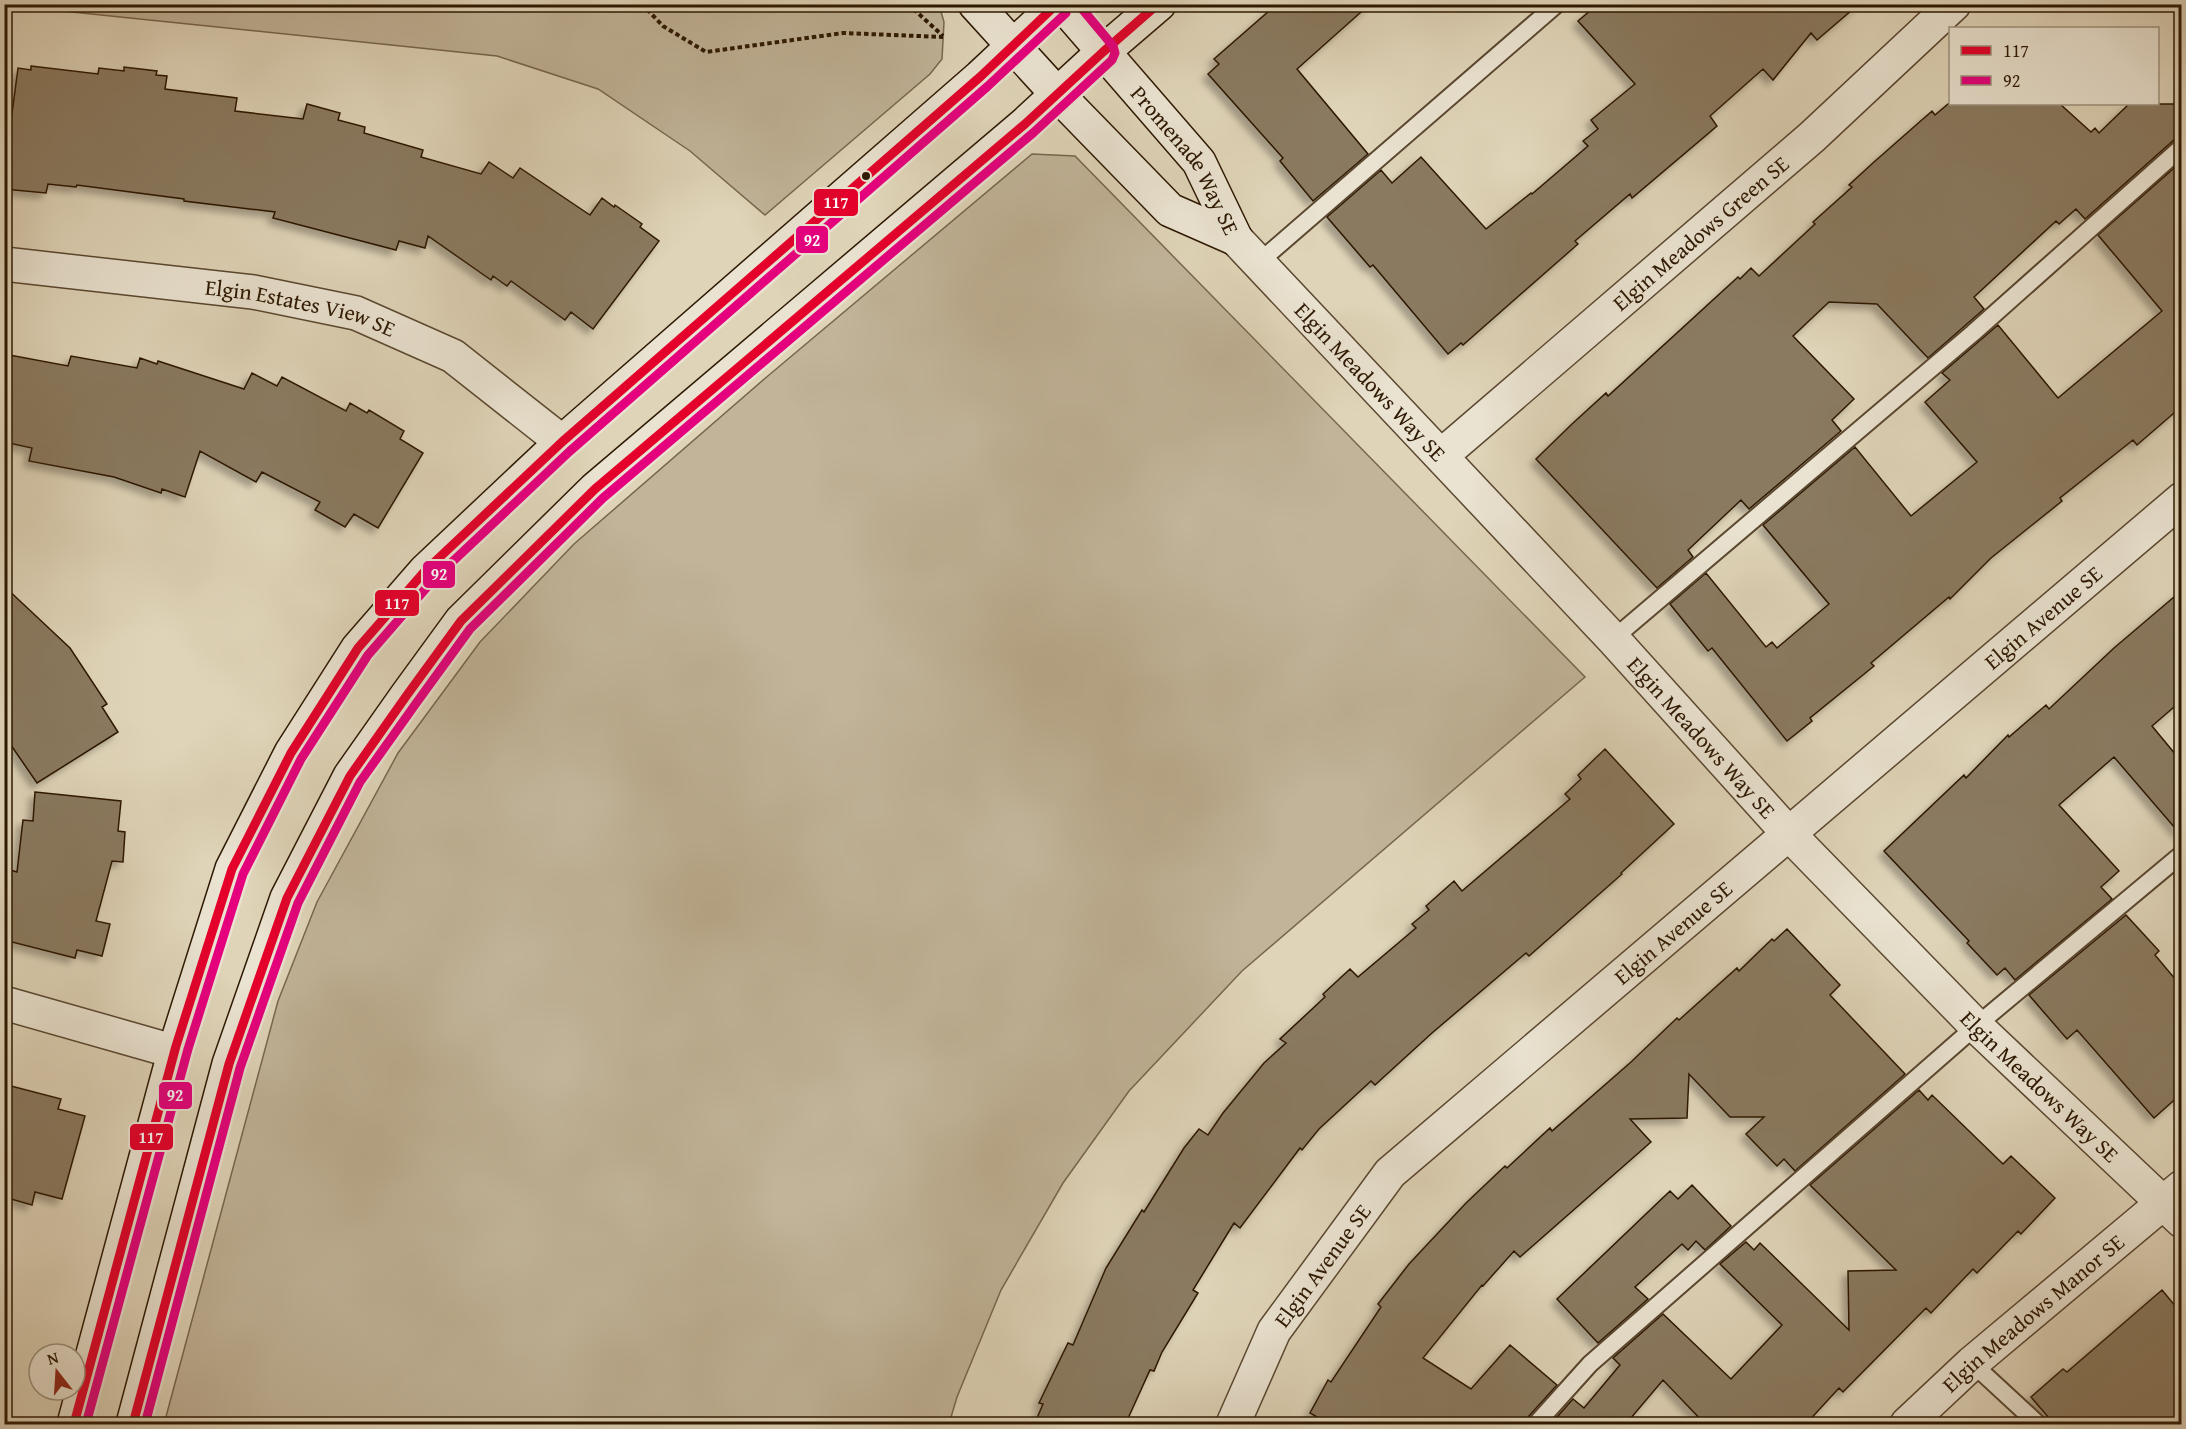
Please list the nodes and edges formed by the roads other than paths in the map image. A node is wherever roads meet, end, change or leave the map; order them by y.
1 (975, 4) edge
2 (1060, 4) edge
3 (1159, 4) edge
4 (1557, 4) edge
5 (1954, 4) edge
6 (1014, 45) junction
7 (1103, 52) junction
8 (1058, 95) junction
9 (2181, 147) edge
10 (1236, 239) junction
11 (1258, 263) junction
12 (4, 264) edge
13 (562, 442) junction
14 (1441, 456) junction
15 (2181, 499) edge
16 (1613, 639) junction
17 (1788, 833) junction
18 (2181, 854) edge
19 (4, 1003) edge
20 (1976, 1026) junction
21 (176, 1046) junction
22 (2175, 1204) edge
23 (1972, 1363) junction
24 (74, 1425) edge
25 (133, 1425) edge
26 (1233, 1425) edge
27 (1536, 1425) edge
28 (1907, 1425) edge
29 (2037, 1425) edge

1 - 6 street, Promenade Way SE
2 - 6 street
2 - 7 street, Promenade Way SE
3 - 7 street
4 - 11 lane
5 - 14 street, Elgin Meadows Green SE
6 - 8 street, Promenade Way SE
6 - 13 street
7 - 8 street
7 - 10 street, Promenade Way SE
8 - 10 street, Promenade Way SE
8 - 25 street
9 - 16 lane
10 - 11 street, Elgin Meadows Way SE
11 - 14 street, Elgin Meadows Way SE
12 - 13 street, Elgin Estates View SE
13 - 21 street
14 - 16 street, Elgin Meadows Way SE
15 - 17 street, Elgin Avenue SE
16 - 17 street, Elgin Meadows Way SE
17 - 20 street, Elgin Meadows Way SE
17 - 26 street, Elgin Avenue SE
18 - 20 lane
19 - 21 street
20 - 22 street, Elgin Meadows Way SE
20 - 27 lane
21 - 24 street
22 - 23 street, Elgin Meadows Manor SE
23 - 28 street, Elgin Meadows Manor SE
23 - 29 lane

